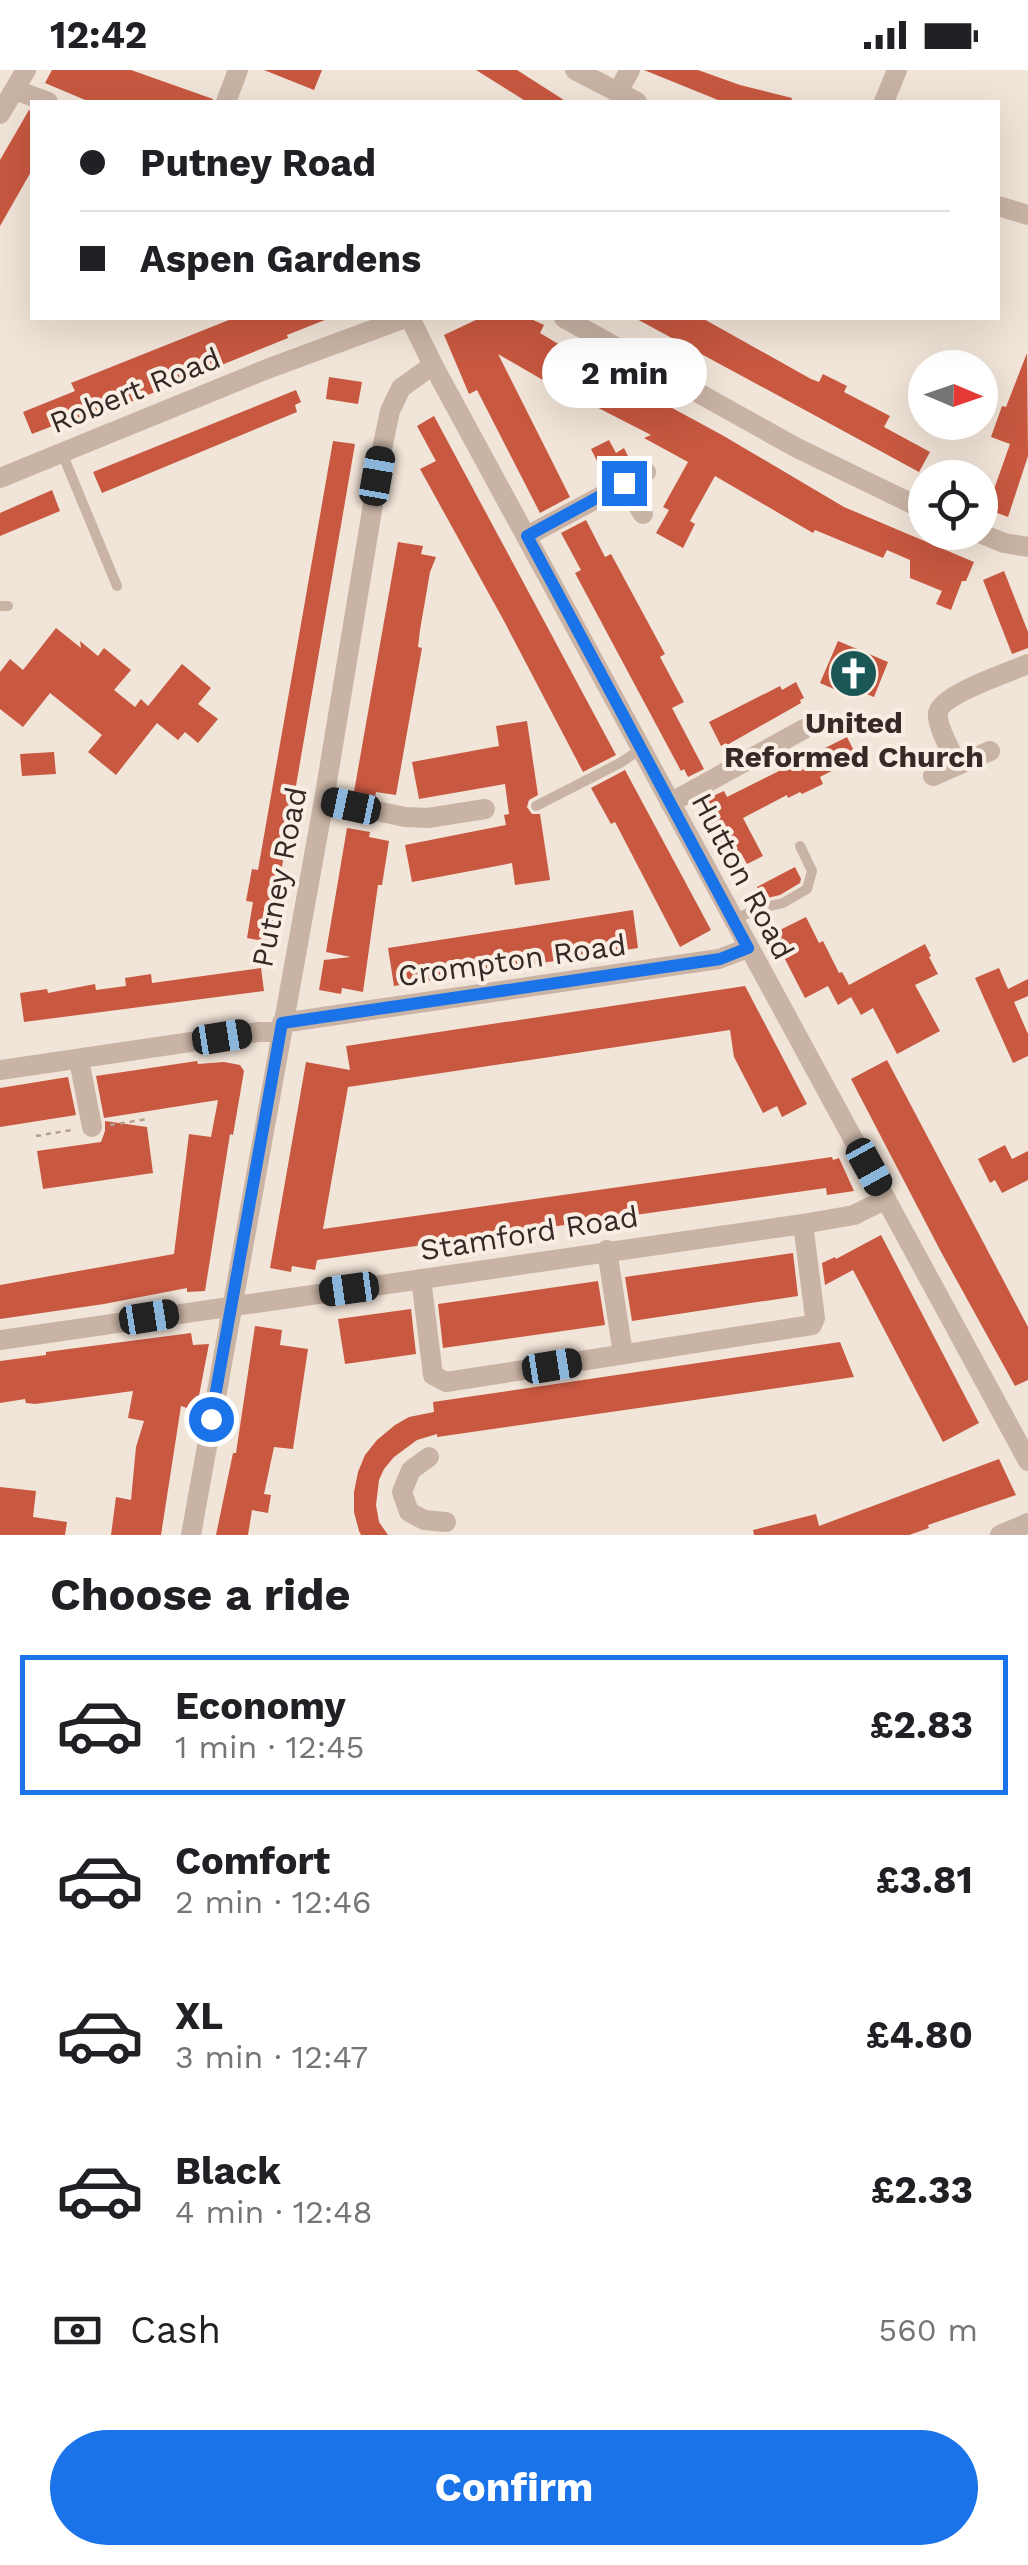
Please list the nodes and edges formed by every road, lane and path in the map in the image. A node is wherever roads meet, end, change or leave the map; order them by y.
1 (26, 70) edge
2 (238, 70) edge
3 (575, 70) edge
4 (630, 70) edge
5 (897, 70) edge
6 (15, 90) junction
7 (616, 93) junction
8 (42, 100) edge
9 (227, 100) edge
10 (633, 100) edge
11 (885, 100) edge
12 (0, 114) edge
13 (1000, 207) edge
14 (1028, 216) edge
15 (402, 320) edge
16 (408, 320) edge
17 (568, 320) edge
18 (433, 366) junction
19 (62, 452) junction
20 (646, 472) dead end
21 (0, 478) edge
22 (624, 483) junction
23 (908, 502) edge
24 (643, 514) dead end
25 (527, 536) junction
26 (998, 541) edge
27 (1028, 547) edge
28 (117, 586) dead end
29 (1028, 664) edge
30 (804, 730) dead end
31 (641, 749) junction
32 (990, 752) dead end
33 (958, 765) junction
34 (934, 776) dead end
35 (324, 800) junction
36 (670, 803) junction
37 (536, 806) dead end
38 (485, 809) dead end
39 (800, 846) dead end
40 (734, 921) junction
41 (748, 948) junction
42 (281, 1028) junction
43 (80, 1060) junction
44 (0, 1070) edge
45 (92, 1127) dead end
46 (886, 1199) junction
47 (803, 1224) junction
48 (607, 1250) junction
49 (422, 1279) junction
50 (231, 1306) junction
51 (0, 1340) edge
52 (623, 1354) junction
53 (429, 1457) dead end
54 (1028, 1461) edge
55 (446, 1520) edge
56 (1028, 1524) edge
57 (191, 1535) edge
58 (1000, 1535) edge

1 - 6 street
2 - 9 street
3 - 7 street
4 - 7 street
5 - 11 street
6 - 8 street
6 - 12 street
7 - 10 street
13 - 14 street
15 - 19 street, Robert Road
16 - 18 street, Hutton Road
17 - 23 street
18 - 25 street, Hutton Road
18 - 35 street, Putney Road
19 - 21 street, Robert Road
19 - 28 lane
20 - 22 street
22 - 24 street
22 - 25 street
25 - 31 street, Hutton Road
26 - 27 street
29 - 33 street
30 - 36 street
31 - 36 street, Hutton Road
31 - 37 lane
32 - 33 street
33 - 34 street
35 - 38 street
35 - 42 street, Putney Road
36 - 40 street, Hutton Road
39 - 40 lane
40 - 41 street, Hutton Road
41 - 42 street, Crompton Road
41 - 46 street, Hutton Road
42 - 43 street, Crompton Road
42 - 50 street, Putney Road
43 - 44 street, Crompton Road
43 - 45 street
46 - 47 street, Stamford Road
46 - 54 street, Hutton Road
47 - 48 street, Stamford Road
47 - 52 street
48 - 49 street, Stamford Road
48 - 52 street
49 - 50 street, Stamford Road
49 - 52 street
50 - 51 street, Stamford Road
50 - 57 street, Putney Road
53 - 55 street
56 - 58 street

